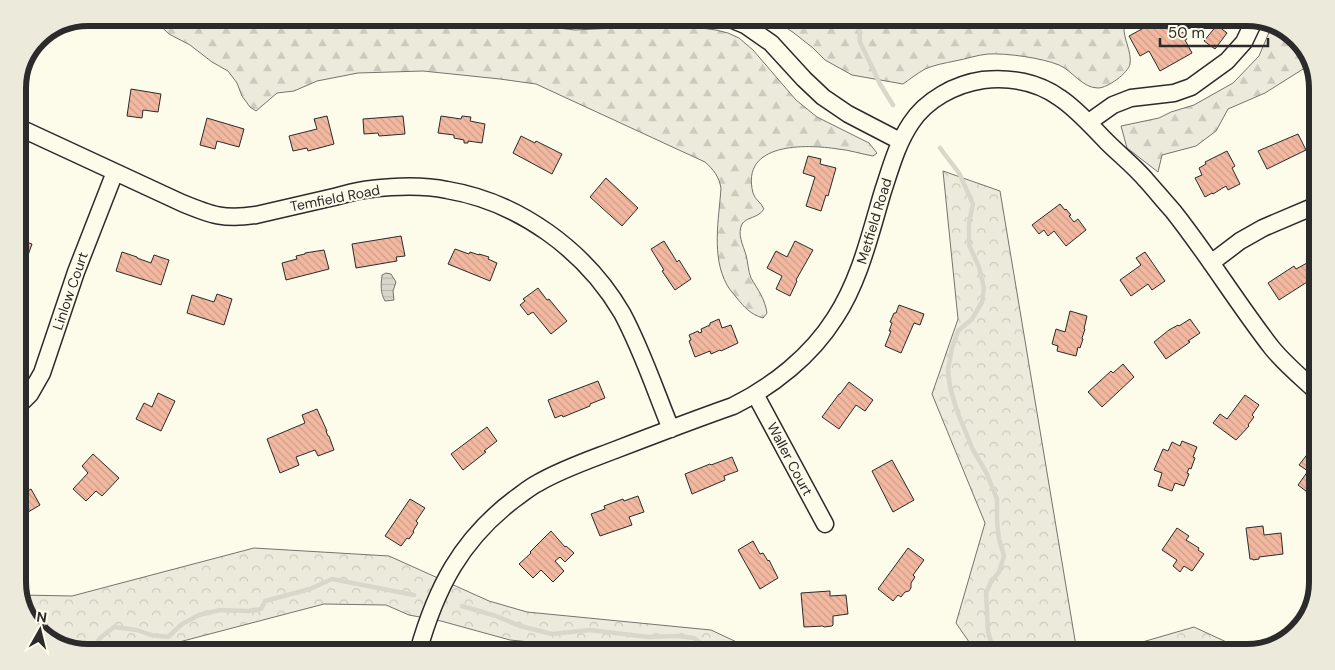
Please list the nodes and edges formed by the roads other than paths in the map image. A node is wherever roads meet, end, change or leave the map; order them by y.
1 (748, 26) edge
2 (1251, 27) edge
3 (1089, 122) junction
4 (26, 131) edge
5 (900, 141) junction
6 (115, 172) junction
7 (1309, 208) edge
8 (1211, 263) junction
9 (1309, 384) edge
10 (755, 394) junction
11 (26, 398) edge
12 (671, 429) junction
13 (825, 524) dead end
14 (420, 644) edge

1 - 5 street
2 - 3 street
3 - 5 street, Metfield Road
3 - 8 street, Metfield Road
4 - 6 street, Temfield Road
5 - 10 street, Metfield Road
6 - 11 street, Linlow Court
6 - 12 street, Temfield Road
7 - 8 street
8 - 9 street, Metfield Road
10 - 12 street, Metfield Road
10 - 13 street, Waller Court
12 - 14 street, Metfield Road

